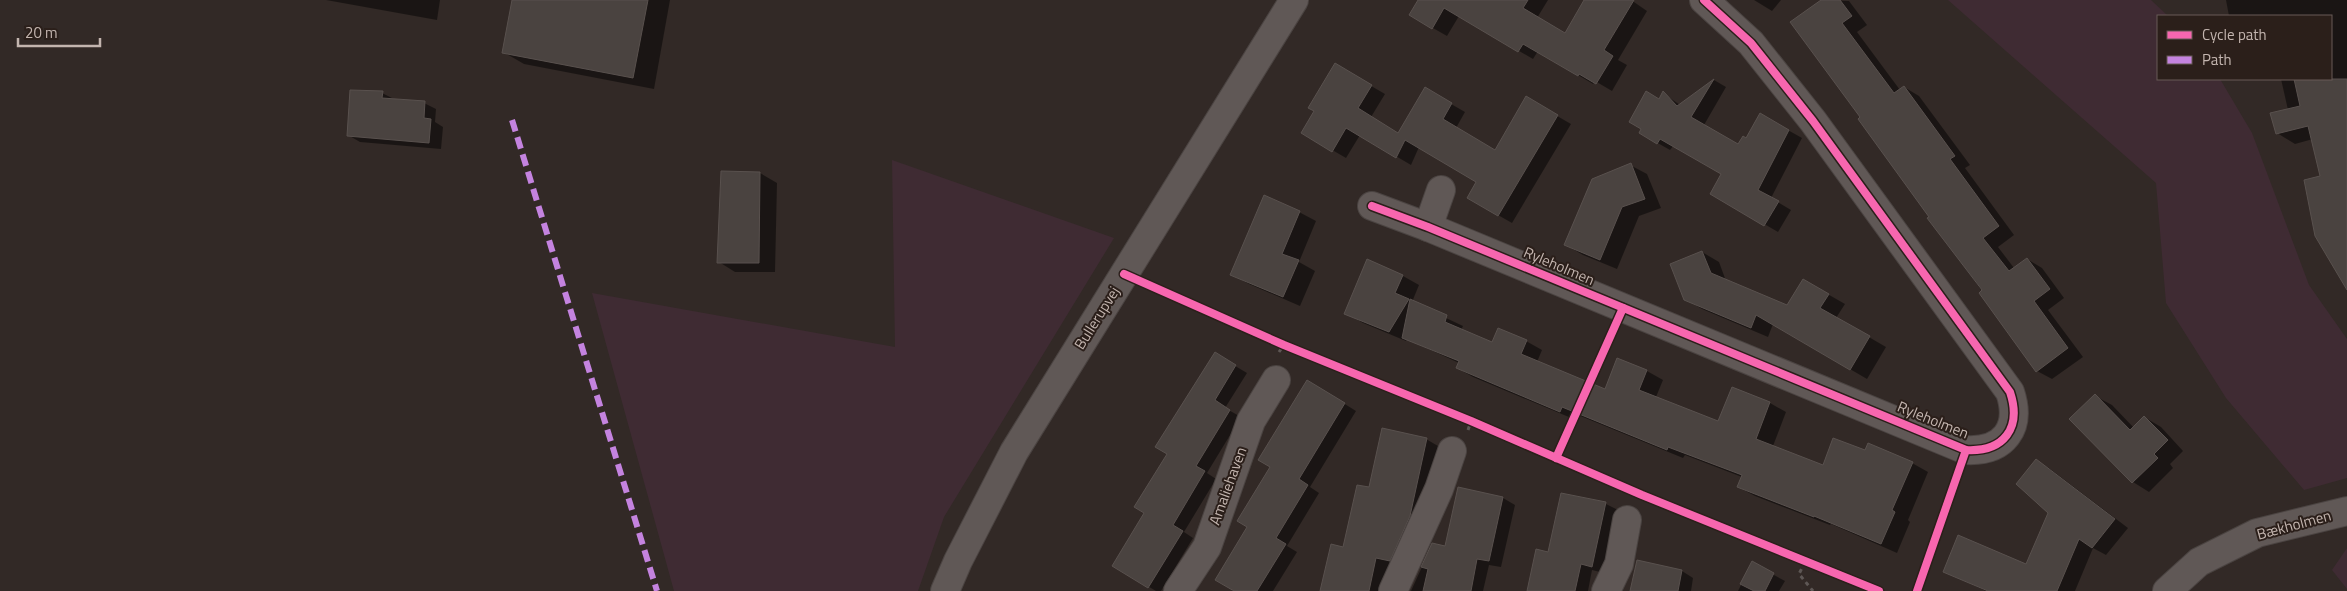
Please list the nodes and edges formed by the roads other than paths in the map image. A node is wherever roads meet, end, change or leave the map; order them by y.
1 (1294, 0) edge
2 (1704, 0) edge
3 (1442, 190) dead end
4 (1372, 206) dead end
5 (1428, 227) junction
6 (1276, 380) dead end
7 (1452, 451) dead end
8 (2347, 511) edge
9 (1627, 520) dead end
10 (945, 591) edge
11 (1178, 591) edge
12 (1393, 591) edge
13 (1606, 591) edge
14 (2167, 591) edge

1 - 10 street, Bullerupvej
2 - 5 street, Ryleholmen
3 - 5 street
4 - 5 street, Ryleholmen
6 - 11 street, Amaliehaven
7 - 12 street
8 - 14 street, Bækholmen
9 - 13 street

